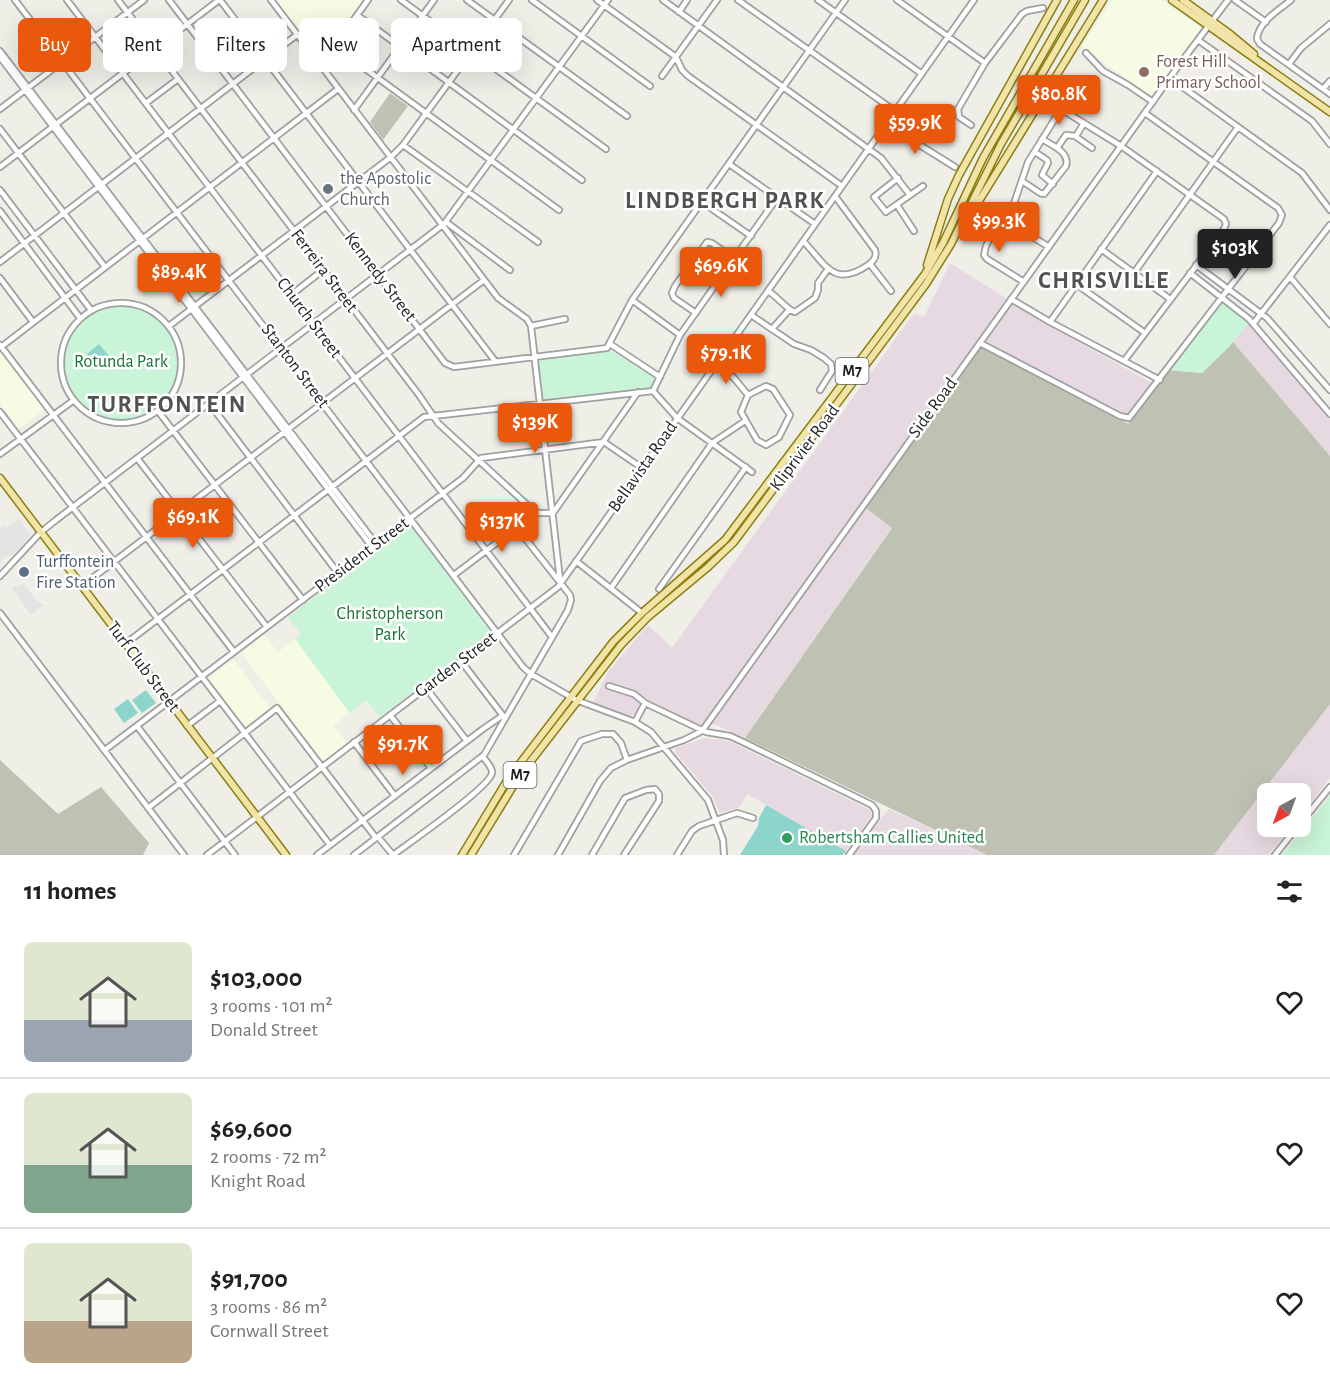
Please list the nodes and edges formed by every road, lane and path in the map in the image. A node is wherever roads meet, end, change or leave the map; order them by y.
1 (15, 0) edge
2 (67, 0) edge
3 (118, 0) edge
4 (144, 0) edge
5 (169, 0) edge
6 (220, 0) edge
7 (272, 0) edge
8 (368, 0) edge
9 (401, 0) edge
10 (434, 0) edge
11 (467, 0) edge
12 (509, 0) edge
13 (532, 0) edge
14 (597, 0) edge
15 (608, 0) edge
16 (663, 0) edge
17 (687, 0) edge
18 (717, 0) edge
19 (738, 0) edge
20 (818, 0) edge
21 (845, 0) edge
22 (897, 0) edge
23 (974, 0) edge
24 (1057, 0) edge
25 (1074, 0) edge
26 (1085, 0) edge
27 (1103, 0) edge
28 (1172, 0) edge
29 (1183, 0) edge
30 (1228, 0) edge
31 (1235, 0) edge
32 (1291, 0) edge
33 (604, 6) junction
34 (1043, 8) dead end
35 (1193, 11) junction
36 (127, 12) junction
37 (679, 12) junction
38 (836, 12) junction
39 (357, 15) junction
40 (422, 15) junction
41 (29, 18) edge
42 (132, 18) edge
43 (234, 18) edge
44 (355, 18) edge
45 (420, 18) edge
46 (426, 18) edge
47 (491, 18) edge
48 (496, 18) edge
49 (1266, 22) junction
50 (1211, 23) junction
51 (188, 24) junction
52 (1330, 24) edge
53 (698, 26) junction
54 (183, 28) edge
55 (298, 34) joint
56 (582, 36) junction
57 (95, 37) junction
58 (948, 37) junction
59 (91, 40) edge
60 (391, 40) edge
61 (522, 40) edge
62 (1198, 40) junction
63 (287, 43) edge
64 (809, 50) junction
65 (0, 51) edge
66 (1086, 54) dead end
67 (676, 57) junction
68 (3, 59) edge
69 (391, 60) edge
70 (986, 63) junction
71 (1289, 64) junction
72 (560, 67) junction
73 (49, 72) edge
74 (70, 72) edge
75 (126, 72) edge
76 (173, 72) edge
77 (249, 72) edge
78 (274, 72) edge
79 (326, 72) edge
80 (370, 72) edge
81 (435, 72) edge
82 (456, 72) edge
83 (500, 72) edge
84 (123, 74) junction
85 (922, 74) junction
86 (662, 76) dead end
87 (378, 78) junction
88 (1170, 78) junction
89 (178, 79) junction
90 (1330, 81) edge
91 (449, 82) junction
92 (233, 84) junction
93 (650, 86) dead end
94 (783, 87) junction
95 (26, 89) junction
96 (338, 89) junction
97 (1323, 89) junction
98 (1075, 93) dead end
99 (1330, 94) edge
100 (90, 98) junction
101 (537, 99) junction
102 (1153, 102) junction
103 (146, 103) junction
104 (0, 109) edge
105 (201, 109) junction
106 (354, 110) junction
107 (1062, 110) junction
108 (895, 111) junction
109 (1330, 112) edge
110 (426, 113) junction
111 (1145, 113) junction
112 (306, 114) junction
113 (627, 116) dead end
114 (1084, 123) junction
115 (886, 124) junction
116 (970, 124) dead end
117 (756, 125) junction
118 (55, 126) junction
119 (1238, 127) junction
120 (0, 129) edge
121 (514, 130) junction
122 (168, 134) junction
123 (1075, 136) junction
124 (274, 138) junction
125 (1042, 139) junction
126 (1330, 144) edge
127 (404, 145) junction
128 (1121, 146) junction
129 (1057, 148) junction
130 (1092, 148) dead end
131 (606, 149) dead end
132 (869, 149) junction
133 (1035, 152) junction
134 (18, 153) junction
135 (391, 157) junction
136 (136, 159) junction
137 (491, 160) junction
138 (242, 163) junction
139 (1213, 163) junction
140 (729, 164) junction
141 (0, 167) edge
142 (955, 167) dead end
143 (1157, 171) junction
144 (898, 178) junction
145 (582, 180) dead end
146 (1022, 181) junction
147 (358, 182) junction
148 (1053, 184) junction
149 (100, 185) junction
150 (842, 186) junction
151 (923, 186) dead end
152 (209, 188) junction
153 (0, 190) edge
154 (469, 192) junction
155 (1190, 194) junction
156 (910, 195) junction
157 (835, 196) junction
158 (777, 198) junction
159 (702, 202) junction
160 (897, 205) junction
161 (326, 206) junction
162 (982, 206) dead end
163 (559, 210) dead end
164 (1330, 210) edge
165 (0, 212) edge
166 (177, 212) junction
167 (64, 213) junction
168 (1000, 217) junction
169 (1008, 221) junction
170 (444, 224) junction
171 (815, 224) junction
172 (1330, 225) edge
173 (294, 231) junction
174 (914, 231) dead end
175 (34, 236) junction
176 (750, 236) junction
177 (141, 239) junction
178 (804, 241) junction
179 (538, 242) dead end
180 (25, 243) junction
181 (951, 244) junction
182 (1049, 247) junction
183 (1101, 249) junction
184 (411, 250) junction
185 (262, 256) junction
186 (735, 259) junction
187 (0, 262) edge
188 (870, 264) junction
189 (1196, 265) junction
190 (105, 267) junction
191 (828, 269) junction
192 (323, 270) junction
193 (510, 270) dead end
194 (1134, 273) junction
195 (1190, 273) junction
196 (925, 274) junction
197 (378, 275) junction
198 (1290, 277) junction
199 (0, 278) edge
200 (484, 279) junction
201 (229, 280) junction
202 (1024, 282) junction
203 (1076, 284) junction
204 (1228, 289) junction
205 (76, 290) junction
206 (768, 291) junction
207 (891, 291) dead end
208 (291, 294) junction
209 (1222, 297) junction
210 (65, 298) junction
211 (346, 299) junction
212 (1011, 299) junction
213 (1170, 299) junction
214 (632, 300) junction
215 (452, 304) junction
216 (193, 308) junction
217 (91, 310) junction
218 (789, 310) junction
219 (696, 313) junction
220 (1262, 314) junction
221 (751, 315) junction
222 (80, 318) junction
223 (565, 319) dead end
224 (33, 322) junction
225 (1050, 322) junction
226 (313, 324) junction
227 (1253, 324) junction
228 (1330, 324) edge
229 (169, 326) junction
230 (531, 326) junction
231 (420, 329) junction
232 (772, 329) junction
233 (1144, 333) junction
234 (681, 335) junction
235 (980, 343) junction
236 (610, 344) junction
237 (1, 346) edge
238 (281, 348) junction
239 (387, 354) junction
240 (535, 357) junction
241 (1124, 361) junction
242 (495, 362) junction
243 (716, 364) junction
244 (245, 376) junction
245 (660, 377) junction
246 (355, 378) junction
247 (1160, 380) junction
248 (820, 390) dead end
249 (1330, 390) edge
250 (653, 391) junction
251 (638, 392) junction
252 (748, 395) junction
253 (74, 400) junction
254 (209, 403) junction
255 (322, 403) junction
256 (540, 403) junction
257 (158, 411) junction
258 (0, 412) edge
259 (53, 414) junction
260 (1330, 414) edge
261 (432, 415) junction
262 (677, 418) junction
263 (745, 422) junction
264 (173, 430) junction
265 (286, 430) junction
266 (399, 436) junction
267 (21, 439) junction
268 (604, 442) junction
269 (712, 443) junction
270 (546, 449) junction
271 (0, 454) edge
272 (137, 458) junction
273 (251, 458) junction
274 (366, 460) junction
275 (479, 461) junction
276 (746, 467) junction
277 (642, 468) junction
278 (752, 472) dead end
279 (0, 478) edge
280 (105, 482) junction
281 (215, 485) junction
282 (330, 488) junction
283 (443, 493) junction
284 (73, 507) junction
285 (179, 512) junction
286 (536, 513) junction
287 (553, 513) junction
288 (295, 515) junction
289 (410, 518) junction
290 (517, 528) junction
291 (41, 532) junction
292 (146, 537) junction
293 (259, 543) junction
294 (374, 545) junction
295 (486, 551) junction
296 (542, 559) junction
297 (114, 561) junction
298 (576, 561) junction
299 (558, 563) junction
300 (223, 570) junction
301 (338, 573) junction
302 (454, 575) junction
303 (0, 576) edge
304 (561, 582) junction
305 (81, 586) junction
306 (611, 588) junction
307 (658, 589) dead end
308 (190, 594) junction
309 (303, 600) junction
310 (530, 608) junction
311 (0, 613) edge
312 (642, 613) junction
313 (158, 619) junction
314 (267, 627) junction
315 (498, 633) junction
316 (552, 637) junction
317 (125, 644) junction
318 (234, 652) junction
319 (461, 661) junction
320 (531, 674) junction
321 (202, 677) junction
322 (609, 686) dead end
323 (426, 688) junction
324 (573, 699) junction
325 (220, 701) junction
326 (169, 702) junction
327 (645, 703) junction
328 (390, 715) junction
329 (504, 718) junction
330 (635, 722) junction
331 (136, 726) junction
332 (187, 726) junction
333 (702, 731) junction
334 (245, 734) junction
335 (467, 741) junction
336 (354, 742) junction
337 (664, 748) junction
338 (105, 750) junction
339 (483, 757) junction
340 (212, 759) junction
341 (627, 760) junction
342 (322, 767) junction
343 (431, 768) junction
344 (180, 783) junction
345 (1330, 787) edge
346 (289, 791) junction
347 (395, 796) junction
348 (148, 808) junction
349 (1311, 810) edge
350 (257, 816) junction
351 (753, 818) dead end
352 (716, 820) junction
353 (363, 821) junction
354 (377, 837) junction
355 (1289, 837) edge
356 (225, 841) junction
357 (330, 845) junction
358 (184, 855) edge
359 (207, 855) edge
360 (236, 855) edge
361 (286, 855) edge
362 (317, 855) edge
363 (354, 855) edge
364 (393, 855) edge
365 (462, 855) edge
366 (471, 855) edge
367 (514, 855) edge
368 (558, 855) edge
369 (592, 855) edge
370 (624, 855) edge
371 (677, 855) edge
372 (724, 855) edge
373 (849, 855) edge
374 (1275, 855) edge

1 - 41 street, Stanton Street
2 - 57 street, Church Street
3 - 36 street, Ferreira Street
4 - 36 street
5 - 51 street, Kennedy Street
6 - 43 street
6 - 51 street
7 - 55 street
8 - 39 street
9 - 40 street
10 - 40 street
11 - 47 street
12 - 48 street
13 - 56 street
14 - 33 street
15 - 33 street
16 - 37 street
17 - 37 street
18 - 53 street
19 - 64 street
20 - 38 street
21 - 38 street
22 - 58 street
23 - 58 street, Bellavista Road
24 - 196 main road
25 - 196 main road, Kliprivier Road / M7
26 - 181 main road, Kliprivier Road / M7
27 - 181 main road
28 - 35 main road
29 - 35 main road
30 - 50 street, Side Road
31 - 49 street
32 - 49 street
33 - 56 street
33 - 67 street
34 - 70 street
35 - 50 main road
36 - 42 street, Ferreira Street
36 - 57 street
37 - 53 street
38 - 64 street
38 - 85 street
39 - 44 street
39 - 60 street
40 - 45 street
40 - 46 street
49 - 71 street
50 - 62 street, Side Road
50 - 109 main road
51 - 54 street
51 - 92 street, Kennedy Street
52 - 71 street
53 - 67 street
53 - 94 street
55 - 63 street
56 - 72 street
56 - 93 street
57 - 59 street
57 - 84 street, Church Street
58 - 70 street
58 - 85 street, Bellavista Road
61 - 72 street
62 - 88 street, Side Road
62 - 126 street
64 - 94 street
64 - 108 street
65 - 68 street
66 - 102 street
67 - 86 street
67 - 117 street
68 - 95 street
69 - 87 street
70 - 116 street
71 - 97 street
72 - 101 street
72 - 113 street
73 - 95 street
74 - 100 street, Stanton Street
75 - 84 street
76 - 89 street, Ferreira Street
77 - 92 street
78 - 112 street
79 - 96 street
80 - 87 street
81 - 91 street
82 - 91 street
83 - 101 street
84 - 100 street
84 - 103 street, Church Street
85 - 108 street, Bellavista Road
87 - 106 street
87 - 110 street
88 - 102 street, Side Road
88 - 119 street
89 - 103 street
89 - 105 street, Ferreira Street
90 - 97 street
91 - 110 street
91 - 121 street
92 - 105 street
92 - 124 street, Kennedy Street
94 - 117 street
94 - 132 street
95 - 104 street
95 - 118 street
96 - 106 street
96 - 112 street
97 - 99 street
98 - 107 street
100 - 118 street
100 - 136 street, Stanton Street
101 - 121 street
101 - 131 street
102 - 111 street, Side Road
103 - 122 street, Church Street
105 - 122 street
105 - 138 street, Ferreira Street
106 - 135 street
107 - 114 street
107 - 125 street
108 - 115 street, Bellavista Road
110 - 127 street
110 - 137 street
111 - 128 street, Side Road
111 - 139 street
112 - 124 street
112 - 147 street
114 - 123 street
114 - 128 street
115 - 132 street, Bellavista Road
115 - 142 street
117 - 140 street
117 - 150 street
118 - 134 street
118 - 149 street
119 - 139 street
119 - 164 street
120 - 134 street
121 - 137 street
121 - 145 street
122 - 136 street
122 - 152 street, Church Street
123 - 129 street
123 - 130 street
124 - 138 street
124 - 161 street, Kennedy Street
125 - 129 street
125 - 133 street
127 - 135 street
127 - 154 street
128 - 143 street
128 - 182 street, Side Road
129 - 148 street
132 - 144 street
132 - 150 street, Bellavista Road
133 - 146 street
133 - 148 street
134 - 141 street
134 - 167 street
135 - 147 street
135 - 170 street
136 - 149 street
136 - 166 street, Stanton Street
137 - 154 street
137 - 163 street
138 - 152 street
138 - 173 street, Ferreira Street
139 - 155 street
139 - 204 street
140 - 158 street
140 - 159 street
143 - 155 street
143 - 183 street
144 - 156 street
144 - 160 street
146 - 148 street
146 - 169 street
147 - 161 street
147 - 184 street
149 - 167 street
149 - 177 street
150 - 157 street, Bellavista Road
151 - 156 street
152 - 166 street
152 - 185 street, Church Street
153 - 175 street
154 - 170 street
154 - 179 street
155 - 189 street
155 - 194 street
156 - 160 street
157 - 171 street, Bellavista Road
157 - 188 street
158 - 171 street
158 - 176 street
159 - 176 street
159 - 214 street
160 - 174 street
161 - 173 street
161 - 197 street, Kennedy Street
162 - 168 street
165 - 180 street
166 - 177 street
166 - 201 street, Stanton Street
167 - 175 street
167 - 190 street
168 - 169 street
168 - 202 street
169 - 182 street
170 - 184 street
170 - 193 street
170 - 200 street
171 - 178 street, Bellavista Road
172 - 198 street
173 - 185 street
173 - 192 street, Ferreira Street
175 - 180 street
175 - 205 street
176 - 186 street
177 - 190 street
177 - 216 street
178 - 191 street
178 - 206 street, Bellavista Road
180 - 187 street
180 - 210 street
181 - 324 main road, Kliprivier Road / M7
182 - 202 street, Side Road
183 - 194 street
183 - 203 street
184 - 197 street
184 - 215 street
185 - 201 street
185 - 208 street, Church Street
186 - 219 street
186 - 219 street
188 - 191 street
188 - 207 street
189 - 195 street
189 - 204 street
190 - 205 street
191 - 218 street
192 - 208 street
192 - 211 street, Ferreira Street
194 - 213 street
195 - 209 street
195 - 213 street
196 - 312 main road, Kliprivier Road / M7
197 - 211 street
197 - 231 street, Kennedy Street
198 - 220 street
198 - 228 street
199 - 224 street
200 - 215 street
200 - 230 street
201 - 216 street
201 - 238 street, Stanton Street
202 - 212 street, Side Road
203 - 225 street
203 - 233 street
204 - 209 street
204 - 220 street
205 - 210 street
205 - 217 street
206 - 218 street
206 - 221 street, Bellavista Road
208 - 226 street, Church Street
209 - 227 street
209 - 247 street
210 - 222 street
210 - 224 street
211 - 226 street
211 - 239 street, Ferreira Street
212 - 225 street
212 - 235 street, Side Road
213 - 233 street
214 - 234 street
214 - 236 street
215 - 231 street
215 - 242 street
216 - 229 street
216 - 244 street
217 - 222 street
217 - 229 street
218 - 232 street
219 - 234 street
220 - 227 street
220 - 249 street
221 - 232 street
221 - 243 street, Bellavista Road
222 - 253 street
223 - 230 street
224 - 237 street
225 - 241 street
226 - 238 street
226 - 246 street, Church Street
227 - 260 street
229 - 257 street
230 - 240 street
231 - 239 street
231 - 242 street, Kennedy Street
232 - 248 street
233 - 241 street
234 - 245 street
235 - 247 street
235 - 333 street, Side Road
236 - 240 street, Kennedy Street
236 - 245 street
237 - 259 street
238 - 244 street
238 - 255 street, Stanton Street
239 - 246 street
239 - 261 street, Ferreira Street
240 - 242 street, Kennedy Street
240 - 256 street
241 - 247 street
243 - 252 street
243 - 262 street, Bellavista Road
244 - 254 street
244 - 265 street
245 - 250 street
246 - 255 street
246 - 266 street, Church Street
250 - 251 street
250 - 262 street
251 - 256 street
251 - 268 street
252 - 263 street
252 - 263 street
253 - 257 street
253 - 259 street
254 - 264 street
254 - 273 street
255 - 265 street
255 - 274 street, Stanton Street
256 - 261 street
256 - 270 street
257 - 264 street
258 - 267 street
259 - 267 street
259 - 280 street
261 - 266 street
261 - 275 street, Ferreira Street
262 - 269 street
262 - 277 street, Bellavista Road
263 - 269 street
264 - 272 street
264 - 281 street
265 - 273 street
265 - 282 street
266 - 274 street
266 - 283 street, Church Street
267 - 271 street
267 - 284 street
268 - 270 street, President Street
268 - 277 street
268 - 287 street
269 - 276 street
269 - 306 street
270 - 275 street, President Street
270 - 287 street
272 - 280 street
272 - 285 street
273 - 281 street
273 - 288 street
274 - 282 street
274 - 289 street, Stanton Street
275 - 283 street, President Street
275 - 286 street, Ferreira Street
276 - 278 street
276 - 307 street
277 - 298 street, Bellavista Road
279 - 291 main road, Turf Club Street
280 - 284 street
280 - 292 street
281 - 285 street
281 - 293 street
282 - 288 street
282 - 294 street
283 - 289 street, President Street
283 - 295 street, Church Street
284 - 291 street
284 - 297 street
285 - 292 street
285 - 300 street
286 - 287 street
286 - 290 street
287 - 299 street
288 - 293 street
288 - 301 street
289 - 294 street, President Street
289 - 302 street, Stanton Street
290 - 295 street
290 - 296 street
291 - 303 street
291 - 305 main road, Turf Club Street
292 - 297 street
292 - 308 street
293 - 300 street
293 - 309 street
294 - 301 street, President Street
295 - 302 street
295 - 310 street, Church Street
296 - 299 street
296 - 304 street
297 - 305 street
297 - 313 street
298 - 304 street, Bellavista Road
298 - 306 street
299 - 304 street
300 - 308 street
300 - 314 street
301 - 309 street, President Street
302 - 315 street, Stanton Street
304 - 310 street, Garden Street
304 - 316 street
305 - 317 main road, Turf Club Street
306 - 312 street
308 - 313 street
308 - 318 street
309 - 314 street, President Street
310 - 315 street, Garden Street
310 - 316 street, Church Street
311 - 338 street
312 - 324 main road, Kliprivier Road / M7
313 - 317 street
313 - 321 street
314 - 318 street, President Street
315 - 319 street, Garden Street
315 - 320 street, Stanton Street
316 - 320 street
317 - 326 main road, Turf Club Street
318 - 321 street, President Street
319 - 323 street, Garden Street
319 - 329 street
320 - 324 street, Stanton Street
320 - 329 street
321 - 325 street
321 - 326 street, President Street
322 - 327 street
323 - 328 street, Garden Street
323 - 335 street
324 - 330 street, Stanton Street
324 - 365 main road, Kliprivier Road / M7
324 - 366 main road, Kliprivier Road / M7
325 - 332 street
325 - 334 street
326 - 331 street, President Street
326 - 332 main road, Turf Club Street
327 - 330 street
327 - 333 street
328 - 336 street, Garden Street
328 - 343 street
329 - 335 street
329 - 339 street
330 - 337 street, Stanton Street
331 - 338 street, President Street
331 - 344 street
332 - 340 main road, Turf Club Street
333 - 337 street
333 - 373 street
334 - 340 street
334 - 342 street
334 - 346 street
335 - 343 street
336 - 342 street, Garden Street
336 - 347 street
337 - 341 street
337 - 352 street, Stanton Street
338 - 348 street
339 - 354 street
339 - 364 street
340 - 344 street
340 - 350 main road, Turf Club Street
341 - 367 street
341 - 368 street
342 - 346 street, Garden Street
342 - 353 street
343 - 347 street
344 - 348 street
344 - 356 street
345 - 349 street
346 - 350 street, Garden Street
346 - 357 street
347 - 353 street
348 - 358 street
350 - 356 street, Garden Street
350 - 361 main road, Turf Club Street
351 - 352 street
352 - 371 street
352 - 372 street, Stanton Street
353 - 354 street
353 - 357 street
354 - 363 street
354 - 364 street
355 - 374 street
356 - 359 street, Garden Street
356 - 360 street
357 - 362 street
369 - 370 street

